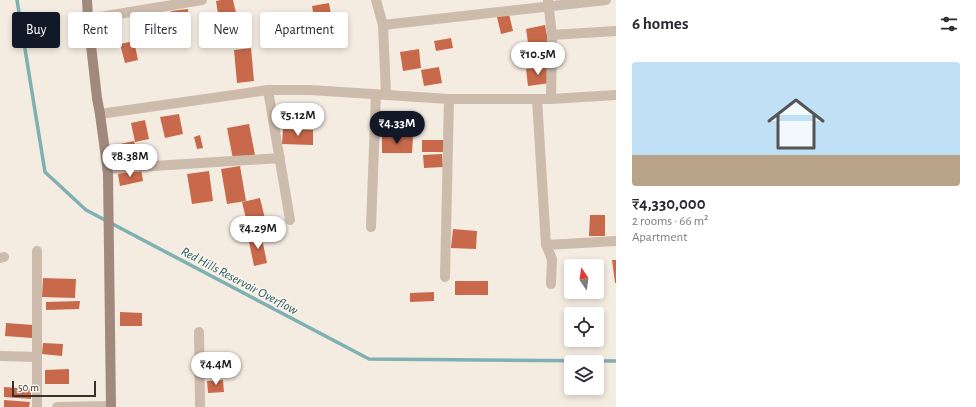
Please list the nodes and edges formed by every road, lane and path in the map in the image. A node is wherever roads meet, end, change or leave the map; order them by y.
1 (87, 0) edge
2 (202, 0) edge
3 (376, 0) edge
4 (606, 0) edge
5 (548, 3) edge
6 (88, 12) edge
7 (122, 13) edge
8 (383, 25) junction
9 (616, 32) edge
10 (552, 35) junction
11 (91, 48) edge
12 (268, 90) junction
13 (381, 94) junction
14 (616, 95) edge
15 (449, 99) junction
16 (537, 99) junction
17 (551, 99) junction
18 (100, 114) junction
19 (280, 158) junction
20 (107, 171) junction
21 (290, 220) dead end
22 (371, 227) dead end
23 (616, 241) edge
24 (546, 245) junction
25 (37, 250) dead end
26 (445, 277) dead end
27 (551, 284) dead end
28 (199, 332) dead end
29 (0, 356) edge
30 (37, 357) junction
31 (111, 406) edge
32 (37, 407) edge
33 (57, 407) edge
34 (200, 407) edge

1 - 6 street
2 - 7 street
3 - 8 street
4 - 5 street
5 - 8 street
5 - 10 street
8 - 13 street
9 - 10 street
10 - 17 street
11 - 18 street
12 - 13 street
12 - 18 street
12 - 19 street
13 - 15 street
13 - 22 street
14 - 17 street
15 - 16 street
15 - 26 street
16 - 17 street
16 - 24 street
18 - 20 street
19 - 20 street
19 - 21 street
20 - 31 street
23 - 24 street
24 - 27 street
25 - 30 street
28 - 34 street
29 - 30 street
30 - 32 street
31 - 33 street

